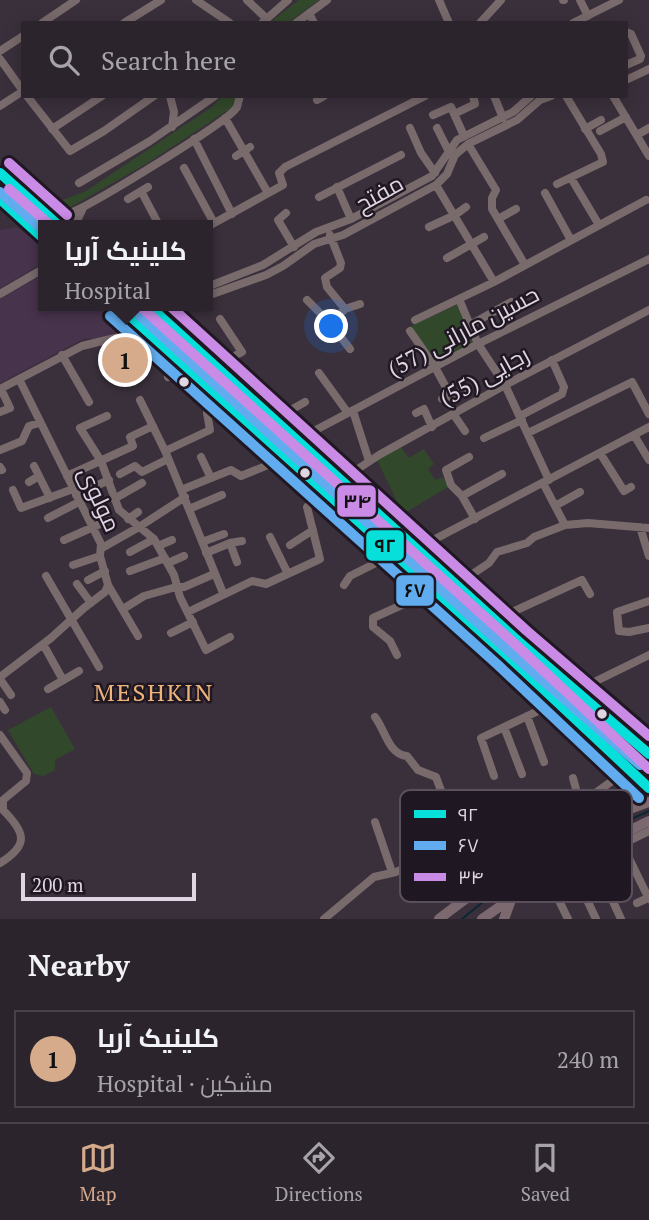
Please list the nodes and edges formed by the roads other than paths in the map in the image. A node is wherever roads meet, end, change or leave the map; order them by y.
1 (76, 0) edge
2 (161, 0) edge
3 (196, 0) edge
4 (247, 0) edge
5 (288, 0) edge
6 (327, 0) edge
7 (501, 0) edge
8 (580, 0) edge
9 (619, 0) edge
10 (442, 1) edge
11 (309, 13) junction
12 (54, 15) junction
13 (587, 16) junction
14 (45, 21) edge
15 (58, 21) edge
16 (127, 21) edge
17 (223, 21) edge
18 (264, 21) edge
19 (299, 21) edge
20 (313, 21) edge
21 (448, 21) edge
22 (482, 21) edge
23 (577, 21) edge
24 (628, 33) edge
25 (21, 37) edge
26 (0, 51) edge
27 (0, 59) edge
28 (628, 64) edge
29 (649, 69) edge
30 (628, 79) edge
31 (21, 88) edge
32 (21, 92) edge
33 (29, 98) edge
34 (100, 98) edge
35 (151, 98) edge
36 (170, 98) edge
37 (212, 98) edge
38 (239, 98) edge
39 (421, 98) edge
40 (474, 98) edge
41 (495, 98) edge
42 (528, 98) edge
43 (546, 98) edge
44 (567, 98) edge
45 (615, 98) edge
46 (0, 106) edge
47 (454, 114) junction
48 (433, 115) dead end
49 (626, 117) junction
50 (225, 118) junction
51 (503, 118) junction
52 (601, 120) dead end
53 (173, 127) junction
54 (411, 128) dead end
55 (437, 128) dead end
56 (649, 128) edge
57 (52, 129) junction
58 (584, 129) junction
59 (600, 131) dead end
60 (637, 135) junction
61 (194, 139) junction
62 (466, 140) junction
63 (247, 149) junction
64 (448, 150) junction
65 (401, 155) dead end
66 (236, 156) dead end
67 (649, 156) edge
68 (184, 168) dead end
69 (0, 173) edge
70 (435, 173) junction
71 (571, 178) junction
72 (0, 180) edge
73 (79, 183) dead end
74 (557, 184) dead end
75 (436, 185) junction
76 (337, 187) junction
77 (0, 190) edge
78 (268, 193) junction
79 (545, 193) dead end
80 (319, 197) dead end
81 (0, 199) edge
82 (128, 199) dead end
83 (646, 200) dead end
84 (85, 206) junction
85 (466, 207) dead end
86 (4, 209) edge
87 (516, 209) dead end
88 (286, 213) dead end
89 (232, 214) junction
90 (455, 215) junction
91 (351, 219) junction
92 (498, 219) junction
93 (49, 220) edge
94 (49, 220) edge
95 (52, 220) edge
96 (78, 220) edge
97 (157, 220) edge
98 (209, 220) edge
99 (213, 224) edge
100 (38, 225) edge
101 (599, 225) junction
102 (429, 227) dead end
103 (327, 229) junction
104 (38, 234) edge
105 (484, 237) dead end
106 (331, 238) junction
107 (571, 240) junction
108 (471, 244) junction
109 (294, 247) junction
110 (446, 258) dead end
111 (649, 260) edge
112 (525, 265) junction
113 (38, 272) edge
114 (494, 282) junction
115 (213, 285) edge
116 (0, 294) edge
117 (213, 294) edge
118 (459, 299) junction
119 (307, 300) dead end
120 (511, 302) dead end
121 (360, 304) dead end
122 (345, 309) junction
123 (649, 310) edge
124 (129, 311) edge
125 (146, 311) edge
126 (155, 311) edge
127 (167, 311) edge
128 (220, 319) dead end
129 (415, 320) dead end
130 (330, 323) junction
131 (169, 324) junction
132 (470, 324) junction
133 (145, 329) junction
134 (410, 331) dead end
135 (127, 335) junction
136 (478, 344) junction
137 (350, 349) dead end
138 (62, 355) junction
139 (552, 360) junction
140 (184, 363) junction
141 (216, 366) junction
142 (435, 367) junction
143 (319, 373) dead end
144 (168, 377) dead end
145 (19, 379) junction
146 (505, 385) junction
147 (1, 389) edge
148 (464, 391) dead end
149 (224, 399) junction
150 (140, 400) dead end
151 (89, 402) dead end
152 (305, 402) dead end
153 (0, 412) edge
154 (350, 412) junction
155 (416, 412) dead end
156 (649, 414) edge
157 (454, 415) junction
158 (107, 416) dead end
159 (521, 418) junction
160 (275, 419) junction
161 (39, 423) junction
162 (153, 426) junction
163 (432, 427) junction
164 (649, 427) edge
165 (465, 431) dead end
166 (528, 433) junction
167 (634, 435) junction
168 (484, 438) dead end
169 (297, 440) junction
170 (0, 450) edge
171 (600, 453) junction
172 (167, 455) junction
173 (201, 457) dead end
174 (288, 457) junction
175 (469, 457) dead end
176 (101, 460) junction
177 (649, 460) edge
178 (369, 461) junction
179 (34, 466) dead end
180 (120, 474) dead end
181 (502, 474) dead end
182 (39, 476) junction
183 (68, 476) junction
184 (211, 478) junction
185 (108, 480) junction
186 (341, 480) junction
187 (29, 482) dead end
188 (546, 482) junction
189 (142, 483) dead end
190 (631, 487) dead end
191 (322, 489) junction
192 (13, 490) dead end
193 (580, 492) dead end
194 (183, 493) junction
195 (76, 495) junction
196 (222, 495) dead end
197 (462, 496) junction
198 (50, 498) junction
199 (114, 499) junction
200 (555, 506) junction
201 (189, 509) junction
202 (138, 512) dead end
203 (48, 518) dead end
204 (128, 519) junction
205 (475, 519) junction
206 (108, 520) dead end
207 (565, 525) junction
208 (92, 527) junction
209 (139, 527) junction
210 (644, 528) edge
211 (313, 530) junction
212 (224, 534) dead end
213 (270, 537) dead end
214 (64, 540) dead end
215 (172, 540) dead end
216 (242, 541) dead end
217 (156, 542) junction
218 (202, 542) junction
219 (230, 543) junction
220 (290, 545) dead end
221 (416, 549) junction
222 (101, 552) junction
223 (130, 552) dead end
224 (206, 553) junction
225 (394, 554) junction
226 (184, 556) dead end
227 (649, 556) edge
228 (166, 561) junction
229 (237, 562) dead end
230 (73, 565) dead end
231 (105, 571) junction
232 (130, 571) dead end
233 (214, 574) junction
234 (288, 574) junction
235 (46, 576) dead end
236 (88, 580) dead end
237 (77, 584) dead end
238 (108, 585) junction
239 (344, 585) dead end
240 (456, 585) junction
241 (176, 587) junction
242 (435, 590) junction
243 (223, 593) junction
244 (590, 594) dead end
245 (649, 601) edge
246 (91, 603) junction
247 (123, 609) junction
248 (188, 612) junction
249 (72, 619) junction
250 (495, 620) junction
251 (193, 622) junction
252 (649, 628) edge
253 (171, 634) dead end
254 (138, 636) dead end
255 (230, 637) dead end
256 (43, 644) junction
257 (397, 655) dead end
258 (649, 655) edge
259 (536, 656) junction
260 (99, 667) dead end
261 (522, 670) junction
262 (79, 671) dead end
263 (0, 678) edge
264 (63, 680) junction
265 (48, 689) dead end
266 (576, 691) junction
267 (11, 695) dead end
268 (557, 702) junction
269 (540, 710) junction
270 (527, 716) junction
271 (375, 717) dead end
272 (504, 727) junction
273 (0, 736) edge
274 (584, 751) dead end
275 (649, 754) edge
276 (544, 762) dead end
277 (649, 764) edge
278 (629, 769) junction
279 (522, 774) dead end
280 (494, 776) dead end
281 (573, 778) dead end
282 (649, 778) edge
283 (649, 788) edge
284 (441, 790) edge
285 (576, 790) edge
286 (600, 790) edge
287 (649, 802) edge
288 (632, 808) joint
289 (375, 822) dead end
290 (646, 826) edge
291 (0, 863) edge
292 (633, 866) edge
293 (400, 870) edge
294 (392, 872) junction
295 (649, 899) edge
296 (460, 902) edge
297 (506, 902) edge
298 (510, 902) edge
299 (560, 902) edge
300 (588, 902) edge
301 (613, 902) edge
302 (637, 903) dead end
303 (324, 919) edge
304 (439, 919) edge
305 (482, 919) edge
306 (504, 919) edge
307 (568, 919) edge
308 (596, 919) edge
309 (621, 919) edge

1 - 12 street
2 - 16 street
3 - 17 street
4 - 18 street
5 - 18 street
6 - 11 street
7 - 22 street
8 - 13 street
9 - 13 street
10 - 21 street
11 - 19 street
11 - 20 street
12 - 14 street
12 - 15 street
13 - 23 street
24 - 28 street
25 - 26 street
27 - 31 street
29 - 30 street
32 - 46 street
33 - 57 street
34 - 57 street
35 - 57 street
36 - 53 street
37 - 53 street
38 - 50 street
39 - 78 street
40 - 47 street
41 - 51 street
42 - 51 street, مفتح
43 - 62 street, مفتح
44 - 58 street
45 - 49 street
47 - 48 street
47 - 62 street
49 - 59 street
49 - 60 street
50 - 61 street
50 - 63 street
51 - 62 street, مفتح
52 - 58 street
53 - 73 street
54 - 70 street
55 - 64 street
56 - 60 street
58 - 71 street
60 - 67 street
61 - 84 street
61 - 89 street
62 - 64 street, مفتح
62 - 75 street, مفتح
62 - 92 street
63 - 66 street
63 - 78 street
64 - 70 street, مفتح
65 - 76 street
68 - 98 street
69 - 93 main road
70 - 91 street, مفتح
71 - 74 street
71 - 101 street
72 - 94 highway
75 - 90 street
75 - 106 street, مفتح
76 - 80 street
76 - 91 street
77 - 100 highway
78 - 89 street
79 - 107 street
81 - 86 main road
82 - 97 street
83 - 101 street
84 - 95 street
84 - 96 street
85 - 90 street
86 - 104 main road
87 - 92 street
88 - 109 street
89 - 99 street
90 - 102 street
90 - 108 street
91 - 103 street, مفتح
92 - 112 street
101 - 107 street
103 - 106 street
103 - 109 street, مفتح
105 - 108 street
106 - 117 street, مفتح
106 - 122 street
107 - 112 street
108 - 110 street
108 - 114 street
109 - 115 street, مفتح
111 - 136 street, حسین مارانی (57)
112 - 114 street
113 - 116 street
114 - 118 street
118 - 129 street
118 - 132 street
119 - 130 street
120 - 132 street
121 - 122 street
122 - 130 street
123 - 139 street, رجایی (55)
124 - 133 main road
124 - 135 main road
124 - 282 highway, bridge
125 - 277 highway, bridge
126 - 131 main road
127 - 131 street
128 - 141 street
130 - 137 street
131 - 141 main road
132 - 136 street
133 - 135 main road
133 - 140 main road
134 - 142 street
135 - 138 street
136 - 142 street, حسین مارانی (57)
136 - 146 street
138 - 145 street
138 - 151 street
139 - 146 street, رجایی (55)
139 - 159 street
140 - 144 street
140 - 149 main road
141 - 160 main road
142 - 148 street
142 - 154 street, حسین مارانی (57)
143 - 154 street
145 - 147 street
145 - 161 street, مولوی
146 - 157 street, رجایی (55)
146 - 159 street
147 - 153 street
149 - 172 street
149 - 174 main road
150 - 162 street
152 - 160 street
154 - 169 street, حسین مارانی (57)
154 - 178 street
155 - 163 street
156 - 166 street
157 - 163 street, رجایی (55)
157 - 165 street
158 - 176 street
159 - 166 street
159 - 168 street
160 - 169 main road
161 - 170 street
161 - 183 street, مولوی
162 - 172 street
162 - 176 street
163 - 178 street, رجایی (55)
164 - 167 street
166 - 188 street
167 - 171 street
167 - 177 street
169 - 186 main road
171 - 188 street
171 - 190 street
172 - 180 street
172 - 194 street
173 - 184 street
174 - 184 street
174 - 191 main road
175 - 197 street
176 - 183 street
176 - 185 street
178 - 186 street, رجایی (55)
179 - 182 street
181 - 197 street
182 - 187 street
182 - 198 street
183 - 195 street, مولوی
184 - 194 street
185 - 195 street
185 - 199 street
186 - 221 main road
188 - 200 street
188 - 205 street
189 - 199 street
191 - 211 street
191 - 225 main road
192 - 198 street
193 - 200 street
194 - 201 street
194 - 209 street
195 - 198 street
195 - 203 street
195 - 208 street, مولوی
196 - 201 street
197 - 205 street
199 - 204 street
200 - 207 street
201 - 218 street
202 - 204 street
204 - 209 street
205 - 221 street
206 - 208 street
207 - 210 street
207 - 240 street
208 - 214 street
208 - 222 street, مولوی
209 - 217 street
209 - 222 street
210 - 227 street
211 - 220 street
211 - 234 street
212 - 218 street
213 - 234 street
215 - 217 street
216 - 219 street
217 - 223 street
217 - 228 street
218 - 224 street
219 - 224 street
219 - 229 street
221 - 240 main road
222 - 230 street
222 - 231 street, مولوی
224 - 233 street
225 - 239 street
225 - 242 main road
226 - 228 street
228 - 232 street
228 - 241 street
231 - 236 street
231 - 238 street, مولوی
233 - 241 street
233 - 243 street
234 - 243 street
235 - 249 street
237 - 246 street
238 - 246 street
238 - 247 street, مولوی
240 - 250 main road
241 - 247 street
241 - 248 street
242 - 257 street
242 - 261 main road
243 - 248 street
244 - 250 street
245 - 252 street
246 - 249 street
247 - 254 street, مولوی
248 - 251 street
249 - 256 street
249 - 260 street
250 - 259 main road
251 - 253 street
251 - 255 street
256 - 263 street
256 - 264 street
258 - 266 street
259 - 261 main road
259 - 266 main road
261 - 268 main road
262 - 264 street
263 - 267 street
264 - 265 street
266 - 275 main road
268 - 269 street
268 - 278 main road
269 - 270 street
269 - 274 street
270 - 272 street
270 - 276 street
271 - 284 street
272 - 279 street
272 - 280 street
273 - 291 street
278 - 283 main road
278 - 286 street
281 - 285 street
287 - 288 main road
288 - 290 main road
289 - 294 street
292 - 295 street
293 - 294 street
294 - 303 street
295 - 302 street
296 - 304 main road
297 - 305 main road
298 - 306 main road
299 - 307 street
300 - 308 street
301 - 309 street

